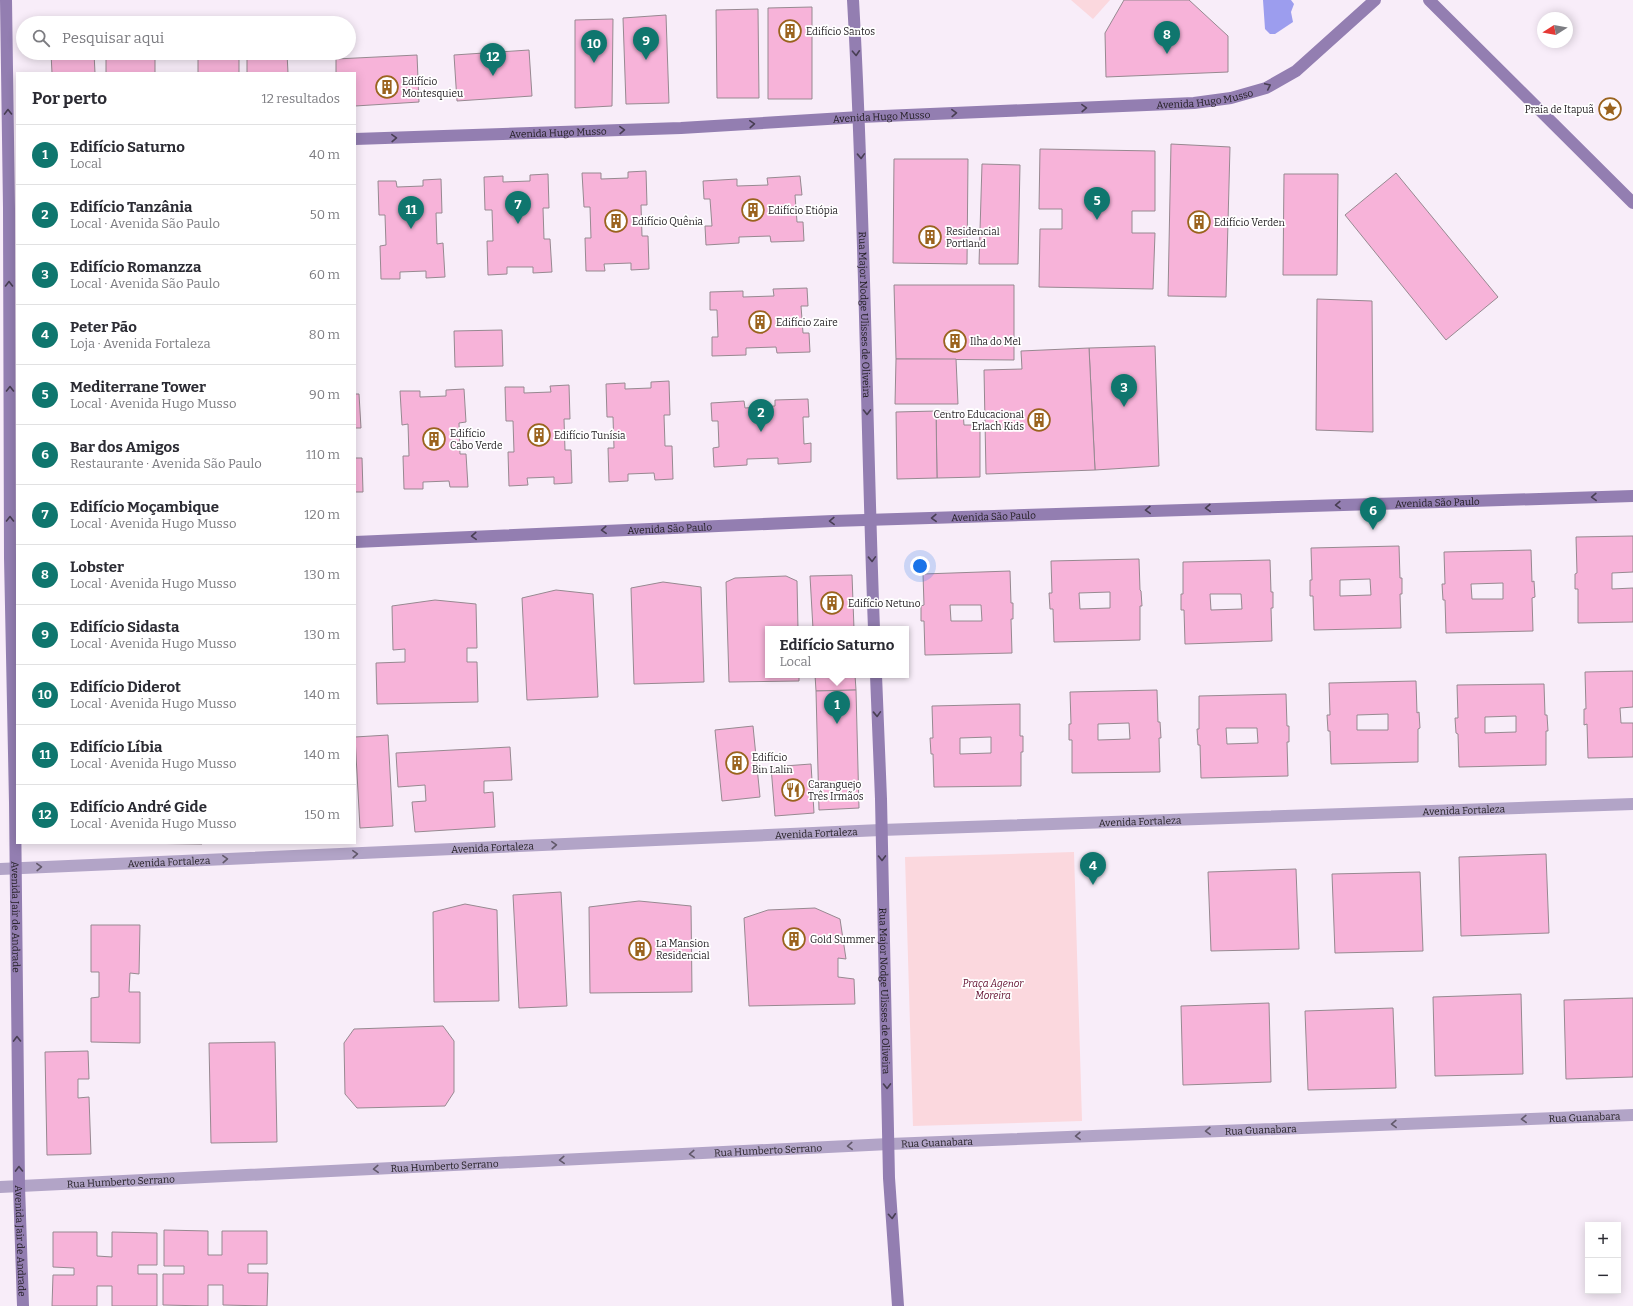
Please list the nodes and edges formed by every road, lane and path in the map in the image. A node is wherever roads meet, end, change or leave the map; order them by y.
1 (6, 0) edge
2 (853, 0) edge
3 (1375, 0) edge
4 (1429, 0) edge
5 (860, 117) junction
6 (356, 139) edge
7 (8, 151) edge
8 (1633, 203) edge
9 (1633, 496) edge
10 (871, 520) junction
11 (356, 542) edge
12 (9, 558) edge
13 (874, 626) edge
14 (876, 678) edge
15 (1633, 804) edge
16 (882, 830) junction
17 (16, 868) junction
18 (0, 869) edge
19 (1633, 1115) edge
20 (889, 1144) junction
21 (19, 1186) junction
22 (0, 1187) edge
23 (23, 1306) edge
24 (898, 1306) edge

7 -> 1 main road, Avenida Jair de Andrade
2 -> 5 main road, Rua Major Nodge Ulisses de Oliveira
5 -> 3 main road, Avenida Hugo Musso
4 - 8 main road
6 -> 5 main road, Avenida Hugo Musso
5 -> 10 main road, Rua Major Nodge Ulisses de Oliveira
12 -> 7 main road, Avenida Jair de Andrade
9 -> 10 main road, Avenida São Paulo
10 -> 11 main road, Avenida São Paulo
10 -> 13 main road, Rua Major Nodge Ulisses de Oliveira
12 - 17 main road, Avenida Jair de Andrade
14 -> 16 main road, Rua Major Nodge Ulisses de Oliveira
15 - 16 street, Avenida Fortaleza
17 -> 16 street, Avenida Fortaleza
16 -> 20 main road, Rua Major Nodge Ulisses de Oliveira
17 - 18 street, Avenida Fortaleza
21 -> 17 main road, Avenida Jair de Andrade
19 -> 20 street, Rua Guanabara
20 -> 21 street, Rua Humberto Serrano
20 -> 24 main road, Rua Major Nodge Ulisses de Oliveira
21 - 22 street, Rua Humberto Serrano
21 - 23 main road, Avenida Jair de Andrade

